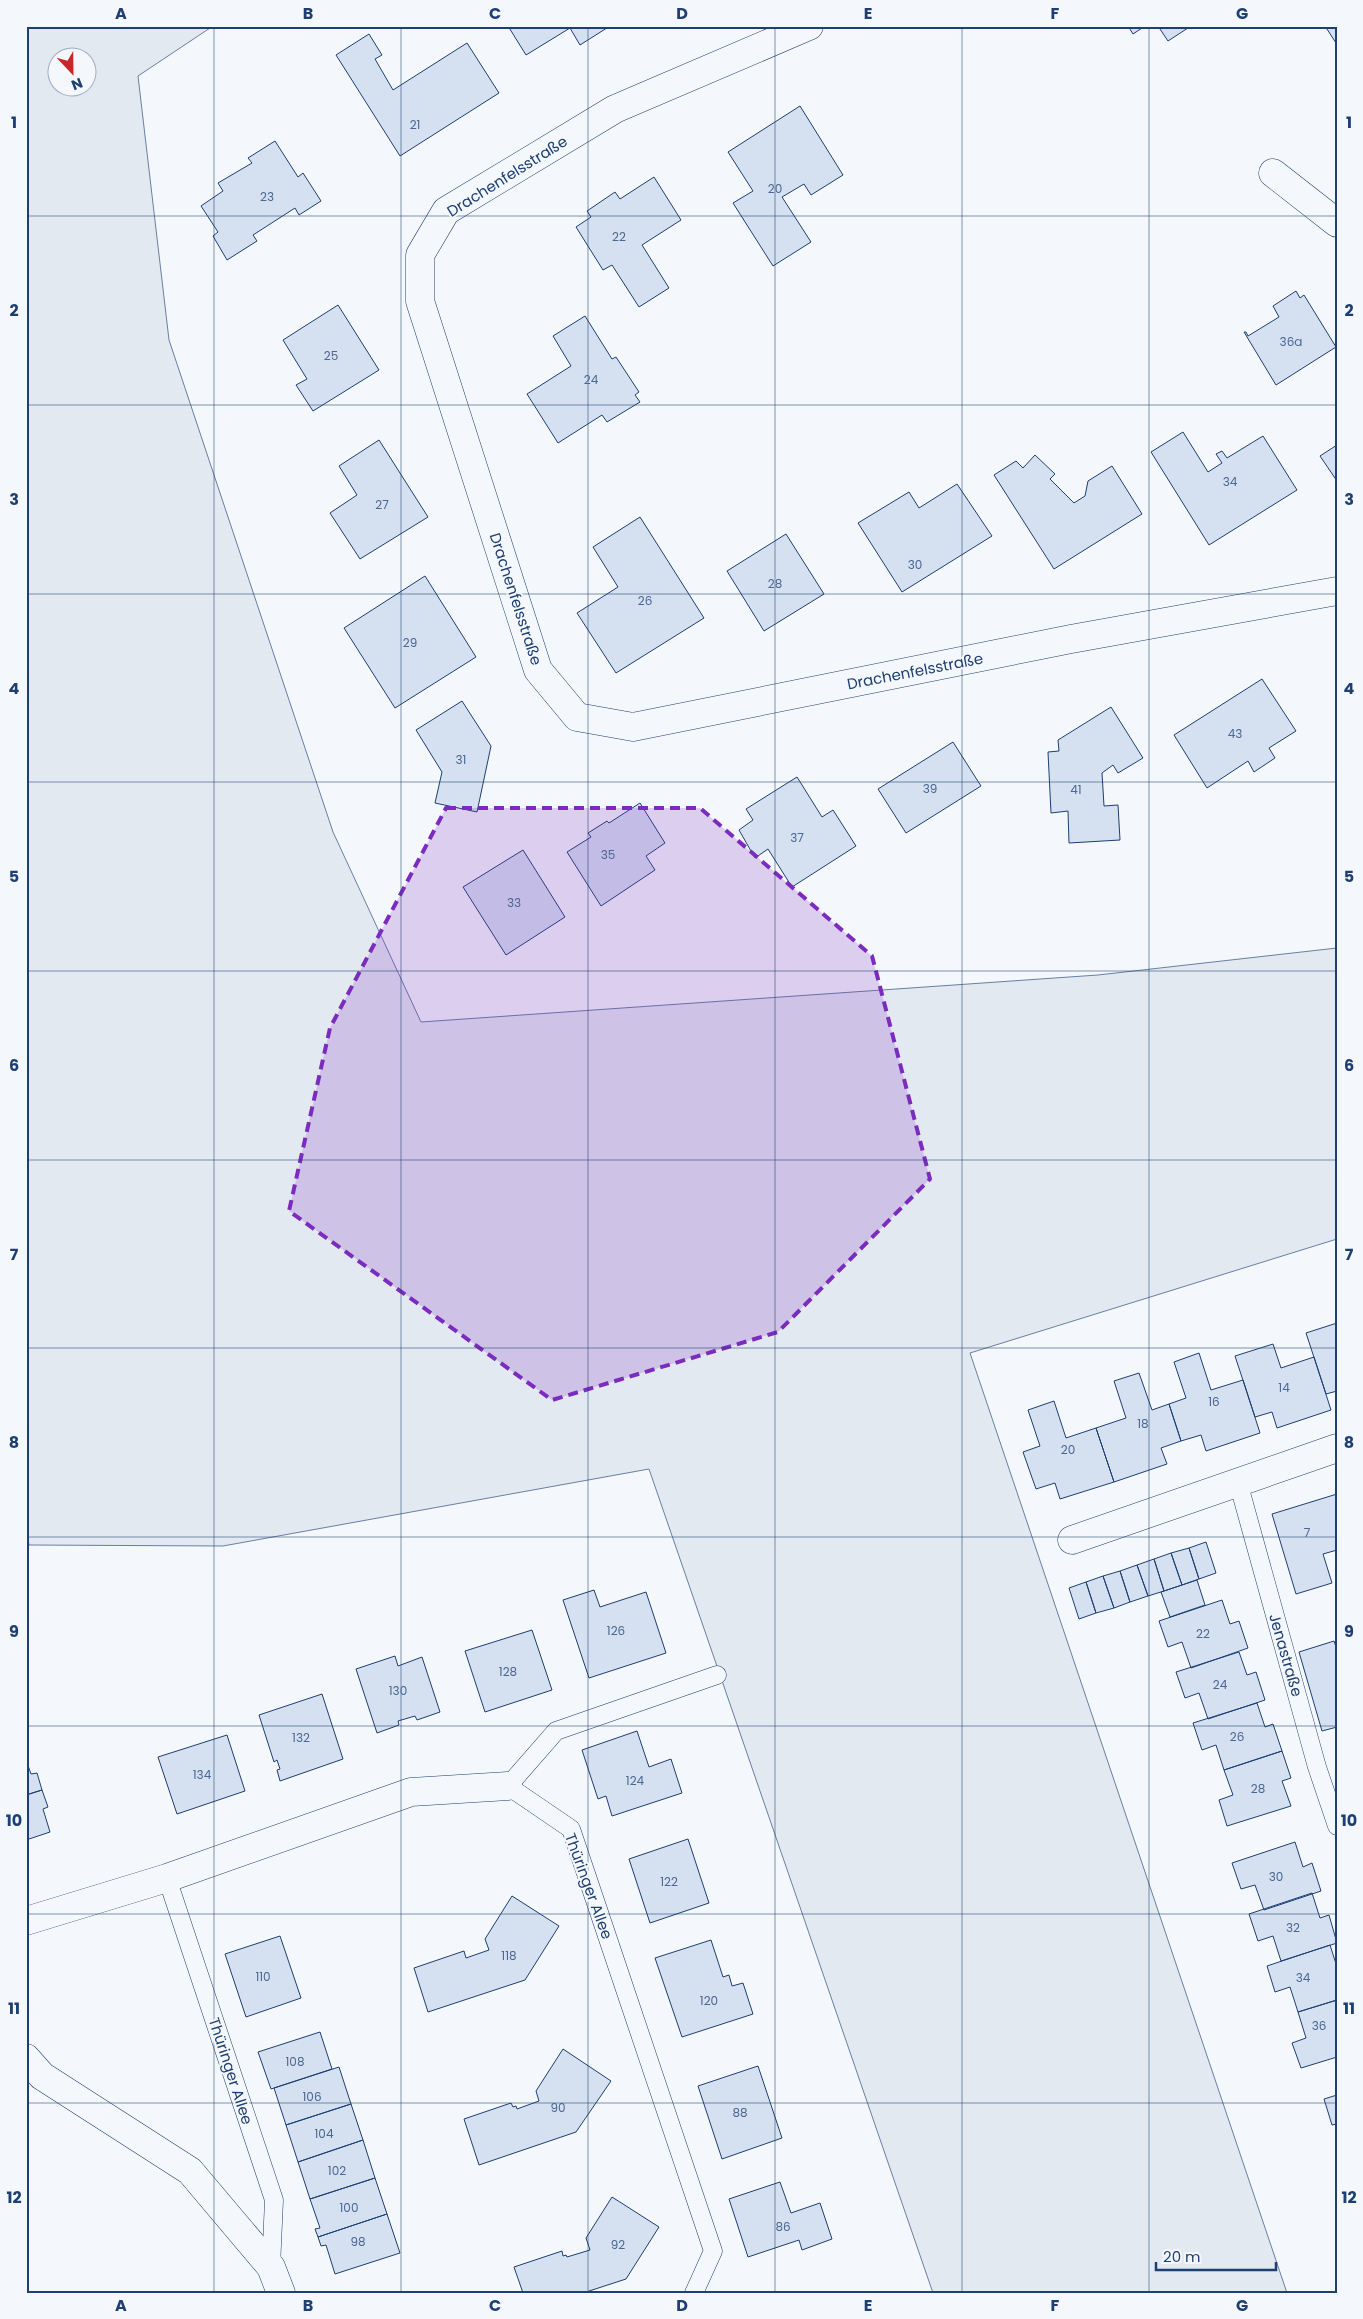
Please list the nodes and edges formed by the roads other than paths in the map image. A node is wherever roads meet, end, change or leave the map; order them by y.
1 (810, 26) edge
2 (1273, 173) dead end
3 (1337, 223) edge
4 (1337, 591) edge
5 (1337, 1448) edge
6 (1238, 1482) junction
7 (1072, 1540) dead end
8 (717, 1674) dead end
9 (508, 1786) junction
10 (1337, 1826) edge
11 (167, 1878) junction
12 (26, 1921) edge
13 (26, 2058) edge
14 (274, 2285) edge
15 (694, 2293) edge

1 - 4 street, Drachenfelsstraße
2 - 3 street
5 - 6 street
6 - 7 street
6 - 10 lane, Jenastraße
8 - 9 lane
9 - 11 street
9 - 15 lane, Thüringer Allee
11 - 12 street
11 - 14 lane, Thüringer Allee
13 - 14 street, Thüringer Allee

